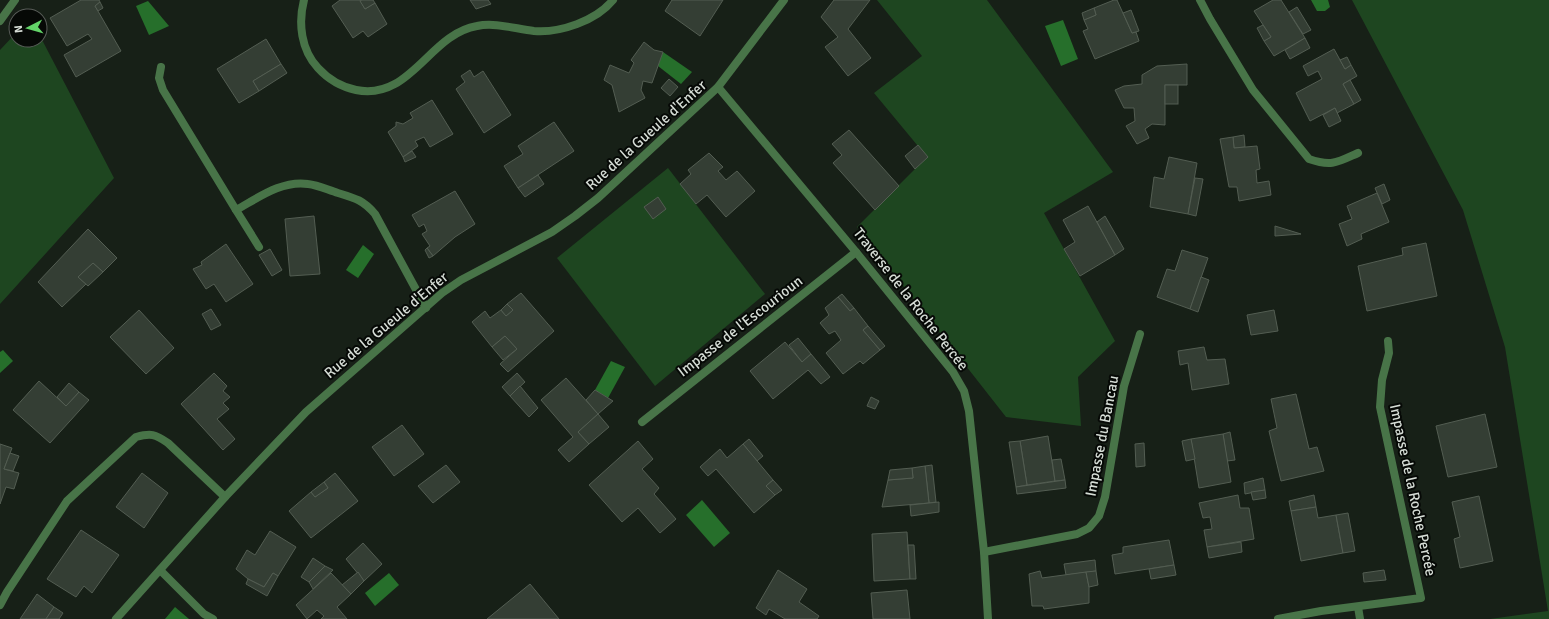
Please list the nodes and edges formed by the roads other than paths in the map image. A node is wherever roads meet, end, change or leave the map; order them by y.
1 (15, 0) edge
2 (304, 0) edge
3 (613, 0) edge
4 (784, 0) edge
5 (1200, 0) edge
6 (0, 21) edge
7 (161, 67) dead end
8 (718, 87) junction
9 (1358, 153) dead end
10 (236, 210) junction
11 (259, 247) dead end
12 (856, 252) junction
13 (426, 308) junction
14 (1140, 334) dead end
15 (1388, 341) dead end
16 (642, 422) dead end
17 (225, 497) junction
18 (984, 552) junction
19 (160, 570) junction
20 (0, 606) edge
21 (1358, 607) junction
22 (116, 619) edge
23 (213, 619) edge
24 (988, 619) edge
25 (1278, 619) edge
26 (1360, 619) edge

1 - 6 street
2 - 3 street
4 - 8 street, Rue de la Gueule d'Enfer
5 - 9 street
7 - 10 street
8 - 12 street, Traverse de la Roche Percée
8 - 13 street, Rue de la Gueule d'Enfer
10 - 11 street
10 - 13 street
12 - 16 street, Impasse de l'Escourioun
12 - 18 street, Traverse de la Roche Percée
13 - 17 street, Rue de la Gueule d'Enfer
14 - 18 street, Impasse du Bancau
15 - 21 street, Impasse de la Roche Percée
17 - 19 street, Rue de la Gueule d'Enfer
17 - 20 street
18 - 24 street, Traverse de la Roche Percée
19 - 22 street, Rue de la Gueule d'Enfer
19 - 23 street
21 - 25 street
21 - 26 street

